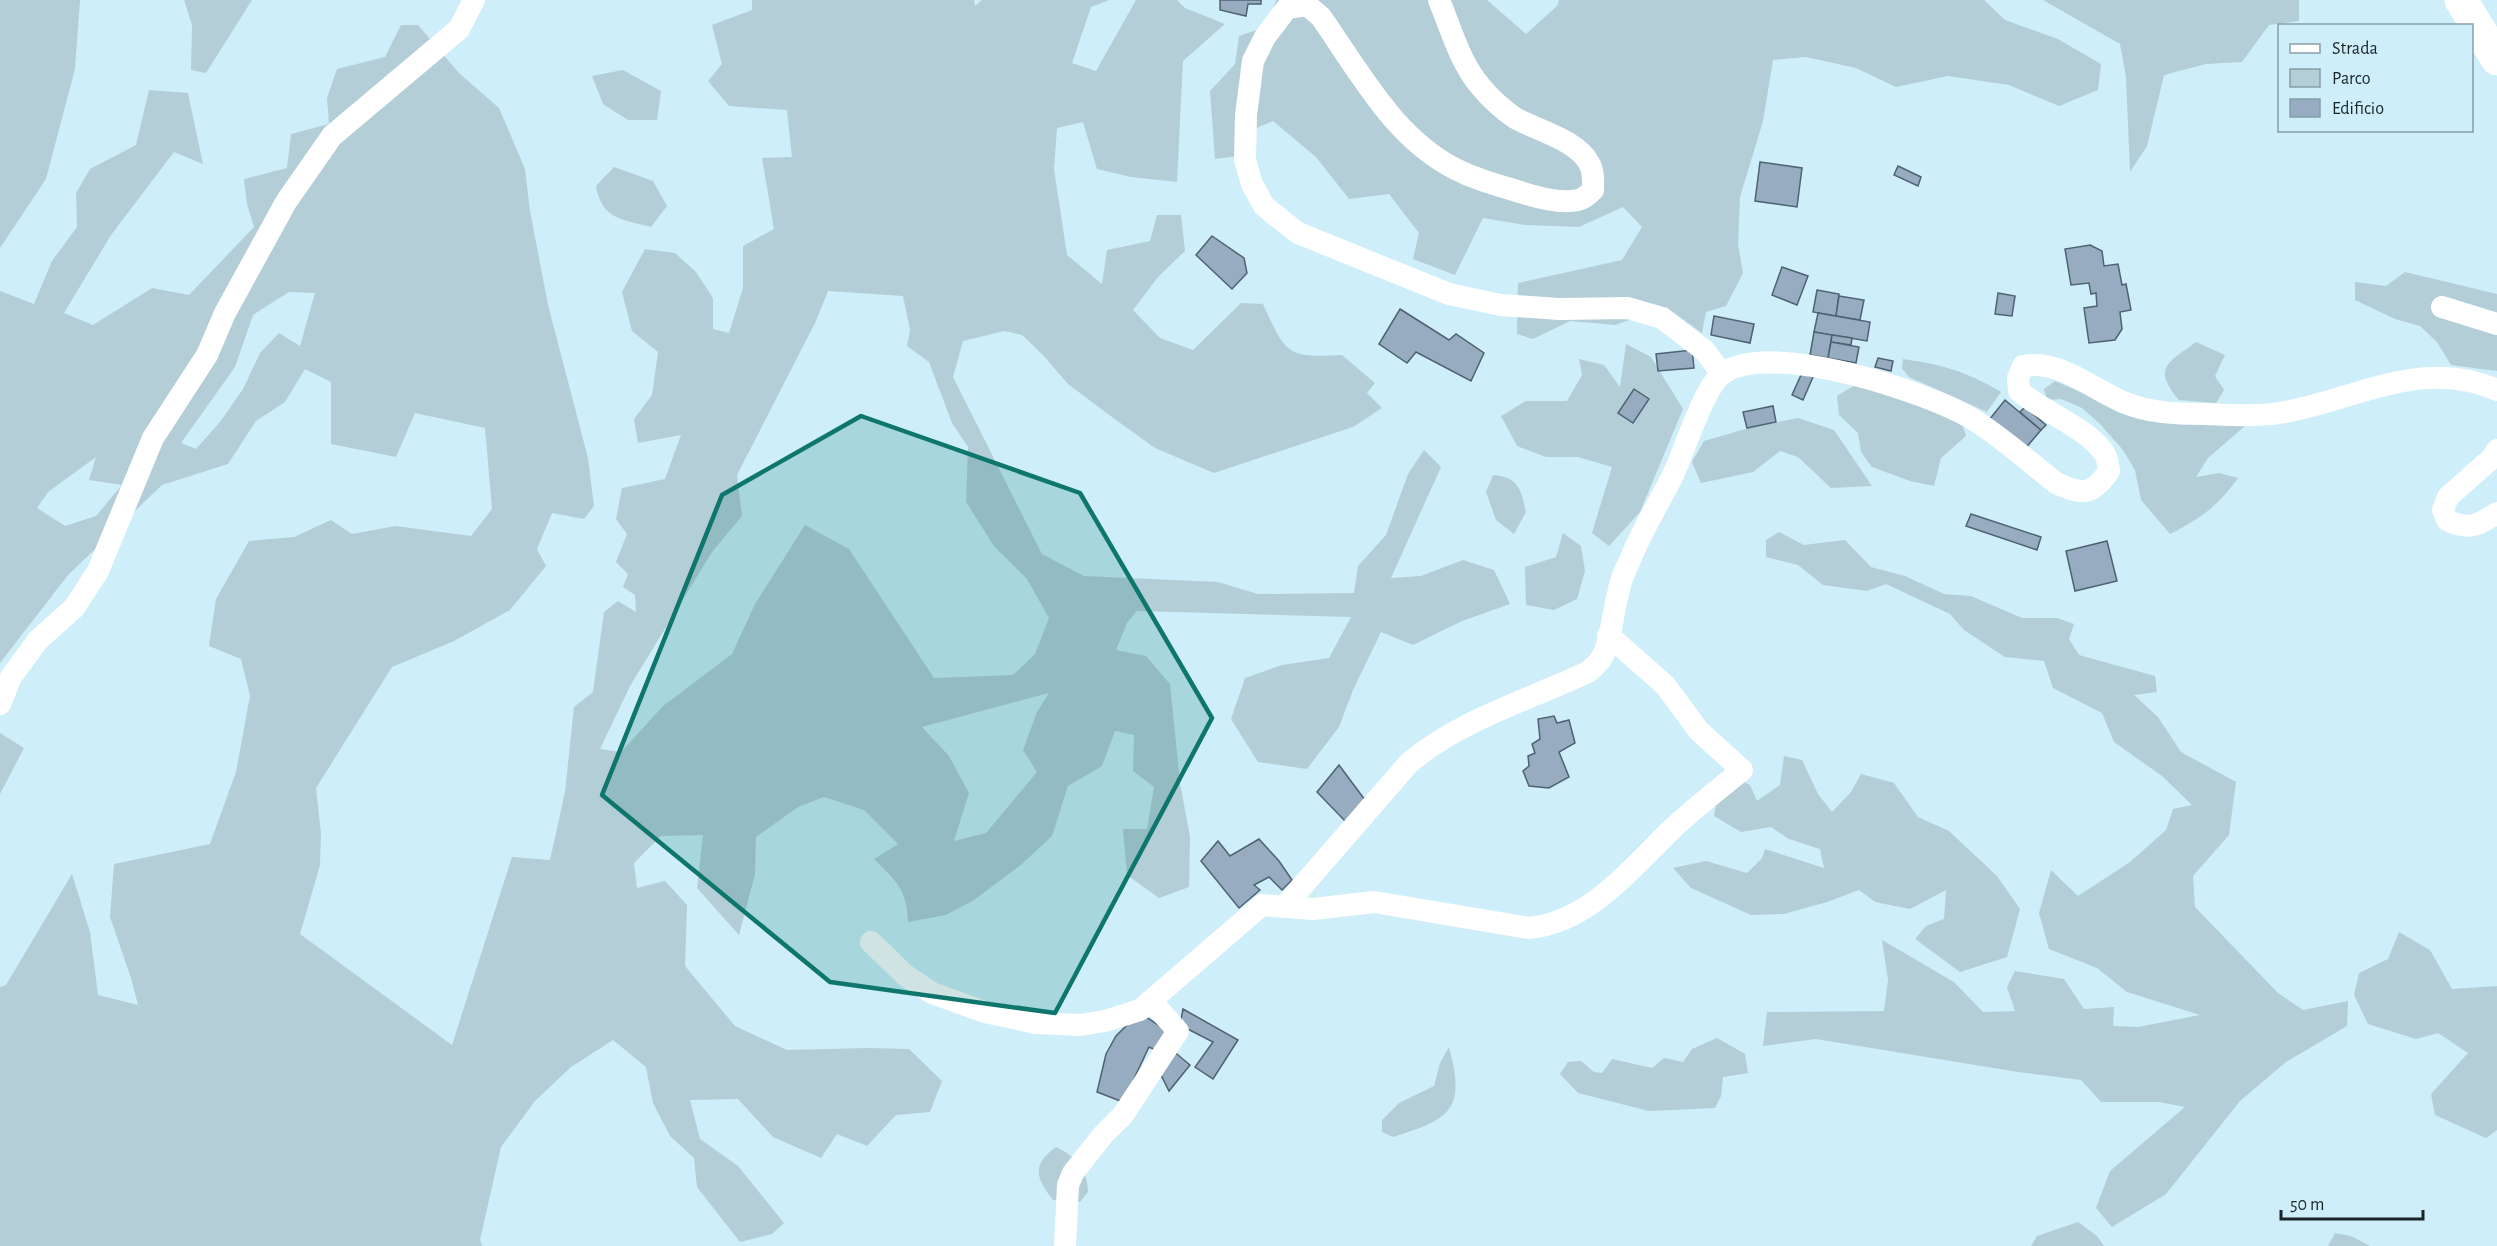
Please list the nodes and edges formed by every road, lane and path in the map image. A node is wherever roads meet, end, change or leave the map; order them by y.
1 (474, 0) edge
2 (1439, 0) edge
3 (2461, 0) edge
4 (2497, 59) edge
5 (2442, 307) dead end
6 (2497, 324) edge
7 (1722, 374) junction
8 (2497, 390) edge
9 (2497, 450) edge
10 (2497, 513) edge
11 (1608, 635) junction
12 (0, 704) edge
13 (1284, 907) junction
14 (871, 942) dead end
15 (1151, 1001) junction
16 (1065, 1246) edge

1 - 12 street
2 - 7 street
3 - 4 main road
5 - 6 street
7 - 8 street
7 - 11 street
9 - 10 street
11 - 13 street
11 - 13 street
13 - 15 street
14 - 15 street
15 - 16 street

